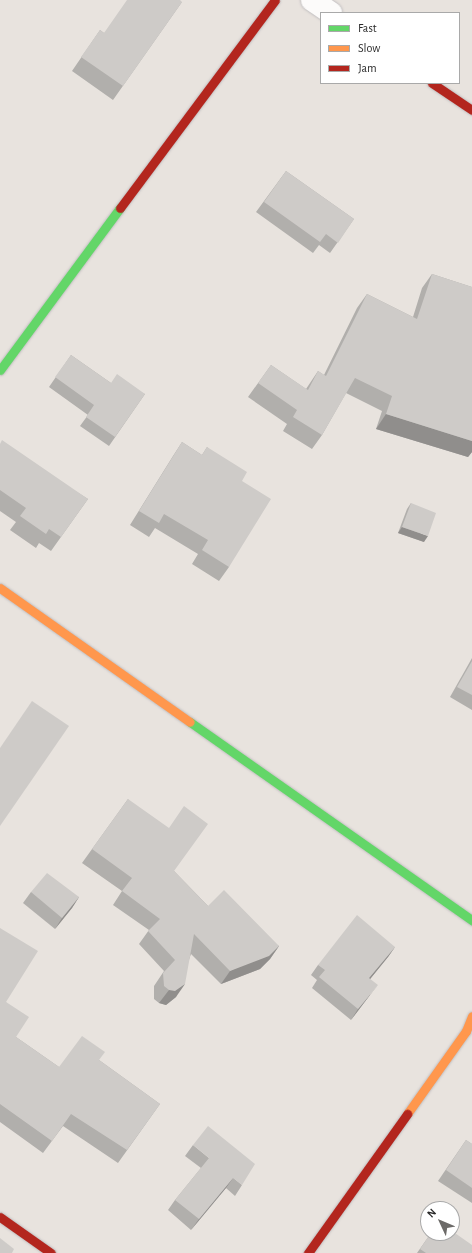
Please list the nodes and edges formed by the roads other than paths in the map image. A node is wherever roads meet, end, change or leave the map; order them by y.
1 (275, 0) edge
2 (312, 0) edge
3 (330, 12) edge
4 (433, 84) edge
5 (472, 110) edge
6 (0, 370) edge
7 (0, 588) edge
8 (472, 920) edge
9 (472, 1016) edge
10 (0, 1217) edge
11 (51, 1253) edge
12 (308, 1253) edge

1 - 6 street
2 - 3 street
4 - 5 street
7 - 8 street
9 - 12 street
10 - 11 street

